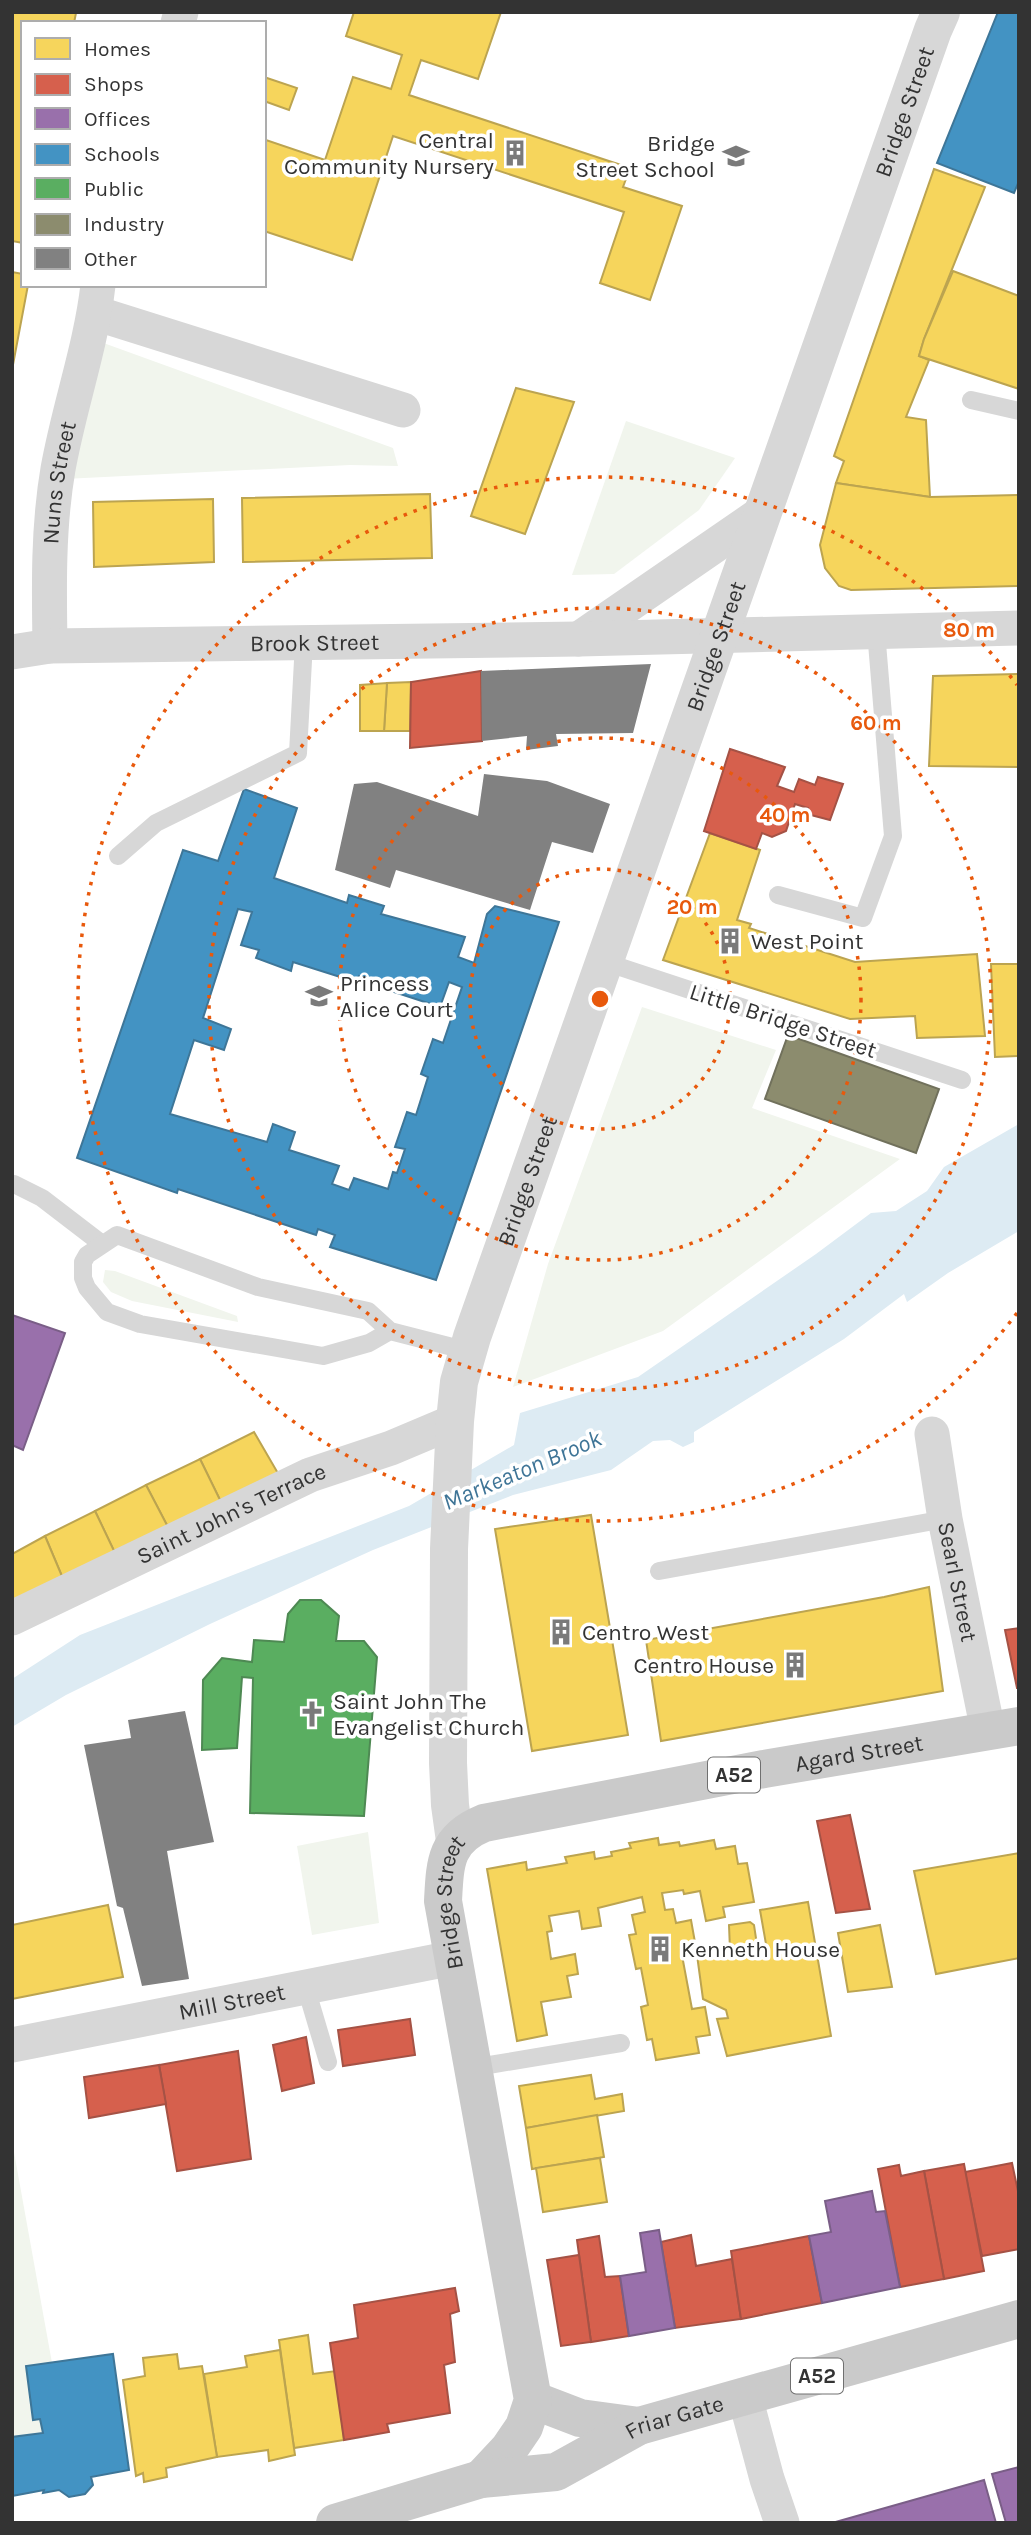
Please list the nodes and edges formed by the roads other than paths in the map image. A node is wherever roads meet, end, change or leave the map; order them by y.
1 (941, 12) edge
2 (97, 299) edge
3 (971, 400) dead end
4 (403, 410) dead end
5 (1019, 411) edge
6 (762, 513) junction
7 (1019, 628) edge
8 (876, 631) junction
9 (719, 637) junction
10 (579, 639) junction
11 (304, 642) junction
12 (50, 646) junction
13 (12, 652) edge
14 (118, 856) dead end
15 (778, 895) dead end
16 (605, 962) junction
17 (962, 1080) dead end
18 (14, 1184) dead end
19 (102, 1244) junction
20 (390, 1331) junction
21 (468, 1351) junction
22 (932, 1434) dead end
23 (454, 1439) junction
24 (945, 1519) junction
25 (659, 1571) dead end
26 (12, 1618) edge
27 (1003, 1729) edge
28 (455, 1841) junction
29 (453, 1958) junction
30 (306, 1988) junction
31 (621, 2043) dead end
32 (12, 2045) edge
33 (328, 2063) dead end
34 (471, 2068) junction
35 (1019, 2319) edge
36 (745, 2397) junction
37 (533, 2400) junction
38 (639, 2426) junction
39 (481, 2479) junction
40 (335, 2523) edge
41 (782, 2523) edge

1 - 6 street, Bridge Street
2 - 4 street
2 - 12 street, Nuns Street
3 - 5 lane
6 - 9 street, Bridge Street
6 - 10 street
7 - 8 street, Brook Street
8 - 9 street, Brook Street
8 - 15 lane
9 - 10 street, Brook Street
9 - 16 street, Bridge Street
10 - 11 street, Brook Street
11 - 12 street, Brook Street
11 - 14 lane
12 - 13 street
16 - 17 lane, Little Bridge Street
16 - 21 street, Bridge Street
18 - 19 lane
19 - 20 lane
19 - 20 lane
20 - 21 lane
21 - 23 street, Bridge Street
22 - 24 street, Searl Street
23 - 26 street, Saint John's Terrace
23 - 28 street, Bridge Street
24 - 25 lane
24 - 27 street, Searl Street
27 - 28 main road, Agard Street / A52
28 - 29 main road, Bridge Street
29 - 30 street, Mill Street
29 - 34 main road, Bridge Street
30 - 32 street, Mill Street
30 - 33 lane
31 - 34 lane
34 - 37 main road, Bridge Street
35 - 36 main road, Friar Gate / A52
36 - 38 main road, Friar Gate / A52
36 - 41 street
37 - 38 main road, A52
37 - 39 main road
38 - 39 main road, Friar Gate / A52
39 - 40 main road, Friar Gate / A52

